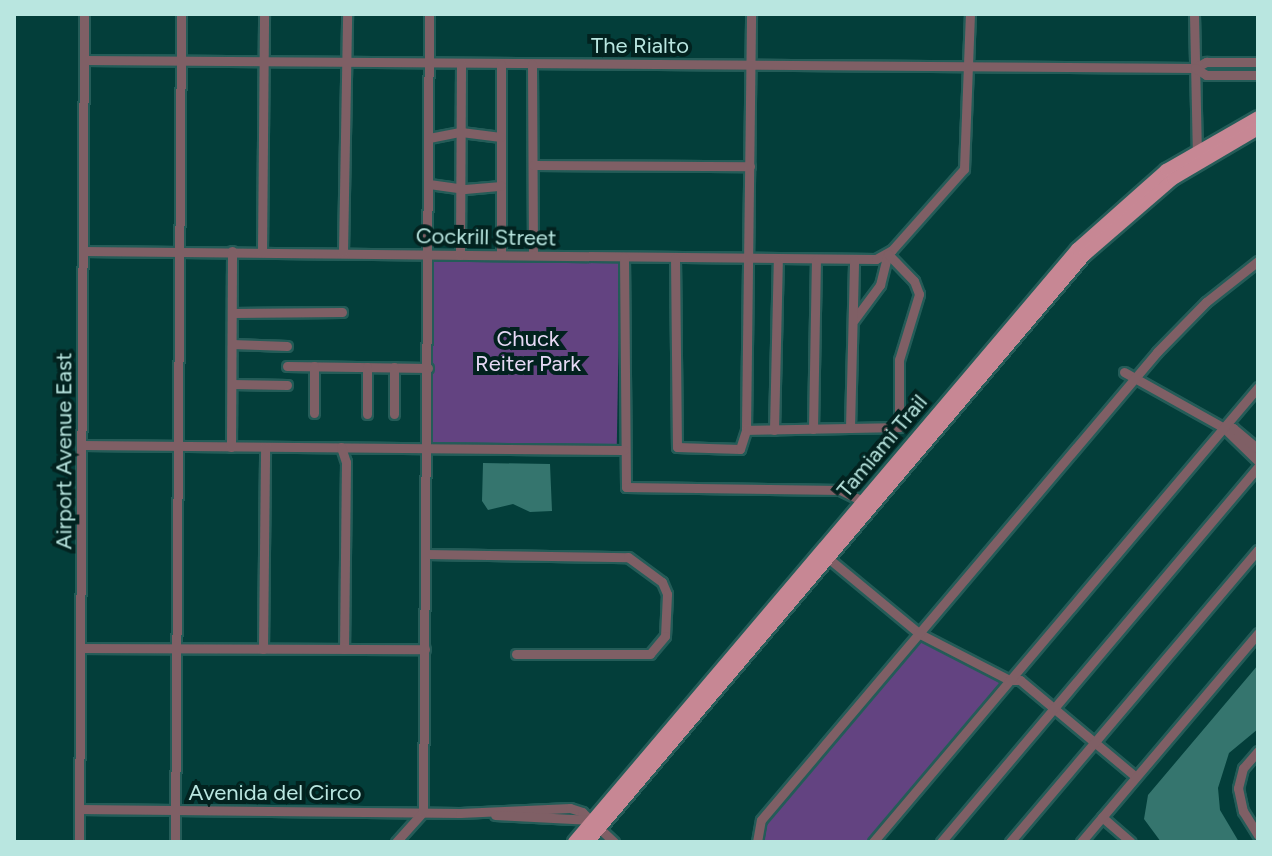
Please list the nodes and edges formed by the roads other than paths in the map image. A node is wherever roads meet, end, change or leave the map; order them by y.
1 (84, 14) edge
2 (181, 14) edge
3 (264, 14) edge
4 (347, 14) edge
5 (429, 14) edge
6 (751, 14) edge
7 (970, 14) edge
8 (1194, 14) edge
9 (84, 60) junction
10 (181, 61) junction
11 (264, 61) junction
12 (346, 62) junction
13 (1243, 62) junction
14 (1258, 62) edge
15 (461, 63) junction
16 (429, 64) junction
17 (501, 64) junction
18 (532, 64) junction
19 (751, 65) junction
20 (969, 66) junction
21 (1195, 68) junction
22 (1229, 75) junction
23 (1258, 75) edge
24 (1258, 117) edge
25 (1258, 129) edge
26 (461, 132) junction
27 (501, 137) junction
28 (429, 138) junction
29 (1197, 157) junction
30 (533, 165) junction
31 (750, 166) junction
32 (429, 184) junction
33 (501, 186) junction
34 (460, 187) junction
35 (83, 251) junction
36 (180, 251) junction
37 (232, 251) junction
38 (262, 252) junction
39 (343, 252) junction
40 (428, 254) junction
41 (888, 254) junction
42 (460, 255) junction
43 (501, 255) junction
44 (533, 255) junction
45 (624, 257) junction
46 (675, 258) junction
47 (748, 259) junction
48 (778, 260) junction
49 (816, 260) junction
50 (854, 260) junction
51 (1258, 261) edge
52 (342, 312) dead end
53 (232, 313) junction
54 (854, 320) junction
55 (232, 344) junction
56 (287, 346) dead end
57 (287, 366) dead end
58 (314, 366) junction
59 (367, 367) junction
60 (394, 367) junction
61 (428, 368) junction
62 (1124, 372) dead end
63 (1134, 380) junction
64 (232, 384) junction
65 (287, 385) dead end
66 (1258, 387) edge
67 (314, 413) dead end
68 (367, 414) dead end
69 (394, 414) dead end
70 (850, 428) junction
71 (1224, 428) junction
72 (813, 429) junction
73 (746, 430) junction
74 (774, 430) junction
75 (82, 445) junction
76 (179, 446) junction
77 (231, 447) junction
78 (265, 447) junction
79 (341, 447) junction
80 (427, 449) junction
81 (1258, 449) edge
82 (624, 450) junction
83 (1258, 461) edge
84 (1258, 467) edge
85 (867, 503) junction
86 (1258, 550) edge
87 (426, 554) junction
88 (828, 558) junction
89 (1258, 633) edge
90 (920, 634) junction
91 (80, 648) junction
92 (176, 648) junction
93 (263, 649) junction
94 (344, 649) junction
95 (425, 649) junction
96 (516, 654) dead end
97 (1009, 680) junction
98 (1054, 708) junction
99 (1095, 742) junction
100 (1258, 751) edge
101 (1136, 777) junction
102 (79, 809) junction
103 (176, 810) junction
104 (423, 812) junction
105 (1102, 817) junction
106 (595, 825) junction
107 (1258, 835) edge
108 (79, 842) edge
109 (175, 842) edge
110 (396, 842) edge
111 (574, 842) edge
112 (588, 842) edge
113 (614, 842) edge
114 (757, 842) edge
115 (873, 842) edge
116 (941, 842) edge
117 (1010, 842) edge
118 (1081, 842) edge
119 (1131, 842) edge

1 - 9 street, Airport Avenue East
2 - 10 street
3 - 11 street
4 - 12 street
5 - 16 street
6 - 19 street
7 - 20 street
8 - 21 street
9 - 10 street, The Rialto
9 - 35 street, Airport Avenue East
10 - 11 street, The Rialto
10 - 36 street
11 - 12 street, The Rialto
11 - 38 street
12 - 16 street, The Rialto
12 - 39 street
13 - 14 street, The Rialto
13 - 21 street, The Rialto
13 - 22 street
15 - 16 street, The Rialto
15 - 17 street, The Rialto
15 - 26 street
16 - 28 street
17 - 18 street, The Rialto
17 - 27 street
18 - 19 street, The Rialto
18 - 30 street
19 - 20 street, The Rialto
19 - 31 street
20 - 21 street, The Rialto
20 - 41 street
21 - 22 street, The Rialto
21 - 29 street
22 - 23 street, The Rialto
24 - 29 main road, Tamiami Trail
25 - 29 main road, Tamiami Trail
26 - 27 street
26 - 28 street
26 - 34 street
27 - 33 street
28 - 32 street
29 - 85 main road, Tamiami Trail
30 - 31 street
30 - 44 street
31 - 47 street
32 - 34 street
32 - 40 street
33 - 34 street
33 - 43 street
34 - 42 street
35 - 36 street, Cockrill Street
35 - 75 street, Airport Avenue East
36 - 37 street, Cockrill Street
36 - 76 street
37 - 38 street, Cockrill Street
37 - 53 street
38 - 39 street, Cockrill Street
39 - 40 street, Cockrill Street
40 - 42 street, Cockrill Street
40 - 61 street
41 - 50 street, Cockrill Street
41 - 54 street
41 - 70 street
42 - 43 street, Cockrill Street
43 - 44 street, Cockrill Street
44 - 45 street, Cockrill Street
45 - 46 street, Cockrill Street
45 - 82 street
46 - 47 street, Cockrill Street
46 - 73 street
47 - 48 street, Cockrill Street
47 - 73 street
48 - 49 street, Cockrill Street
48 - 74 street
49 - 50 street, Cockrill Street
49 - 72 street
50 - 54 street
51 - 63 street
52 - 53 street
53 - 55 street
54 - 70 street
55 - 56 street
55 - 64 street
57 - 58 street
58 - 59 street
58 - 67 street
59 - 60 street
59 - 68 street
60 - 61 street
60 - 69 street
61 - 80 street
62 - 63 street
63 - 71 street
63 - 90 street
64 - 65 street
64 - 77 street
66 - 71 street
70 - 72 street
71 - 81 street
71 - 83 street
71 - 97 street
72 - 74 street
73 - 74 street
75 - 76 street
75 - 91 street, Airport Avenue East
76 - 77 street
76 - 92 street
77 - 78 street
78 - 79 street
78 - 93 street
79 - 80 street
79 - 94 street
80 - 82 street
80 - 87 street
82 - 85 street
84 - 98 street
85 - 88 main road, Tamiami Trail
85 - 106 main road, Tamiami Trail
86 - 99 street
87 - 95 street
87 - 96 street
88 - 90 street
88 - 106 main road, Tamiami Trail
89 - 101 street
90 - 97 street
90 - 114 street
91 - 92 street
91 - 102 street, Airport Avenue East
92 - 93 street
92 - 103 street
93 - 94 street
94 - 95 street
95 - 104 street
97 - 98 street
97 - 115 street
98 - 99 street
98 - 116 street
99 - 101 street
99 - 117 street
100 - 107 street
101 - 105 street
102 - 103 street, Avenida del Circo
102 - 108 street, Airport Avenue East
103 - 104 street, Avenida del Circo
103 - 109 street
104 - 106 street, Avenida del Circo
104 - 110 street
105 - 118 street
105 - 119 street
106 - 111 main road, Tamiami Trail
106 - 112 main road, Tamiami Trail
106 - 113 street

